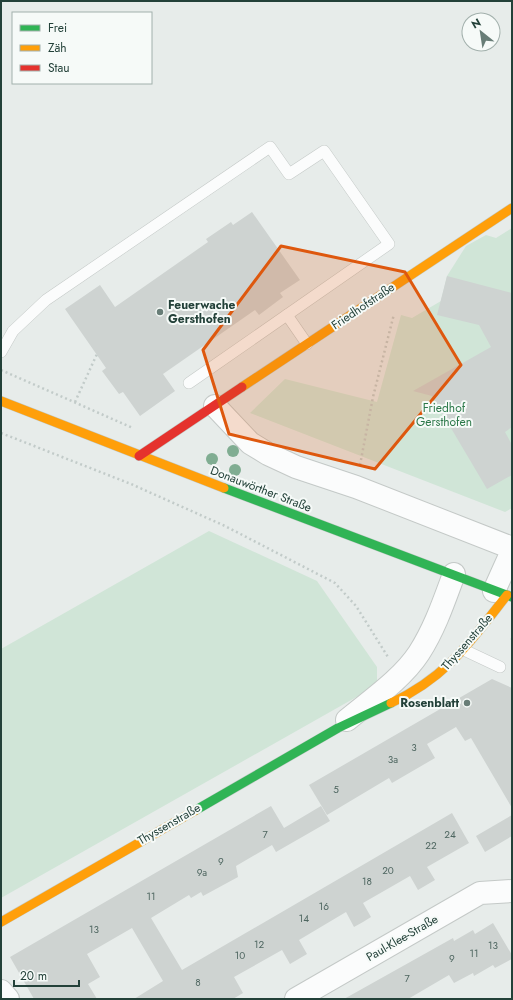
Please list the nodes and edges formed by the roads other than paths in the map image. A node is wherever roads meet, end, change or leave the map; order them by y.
1 (512, 208) edge
2 (287, 315) junction
3 (306, 349) junction
4 (1, 352) edge
5 (189, 383) dead end
6 (1, 401) edge
7 (215, 406) junction
8 (139, 456) junction
9 (512, 550) edge
10 (454, 574) junction
11 (504, 594) edge
12 (464, 650) junction
13 (500, 667) dead end
14 (338, 728) junction
15 (512, 891) edge
16 (1, 922) edge
17 (1, 991) edge
18 (8, 999) edge
19 (296, 999) edge

1 - 3 street, Friedhofstraße
2 - 3 lane
2 - 4 lane
2 - 5 lane
3 - 7 street, Friedhofstraße
6 - 8 street, Donauwörther Straße
7 - 8 street, Friedhofstraße
7 - 9 street
8 - 10 street, Donauwörther Straße
9 - 11 street
10 - 11 street, Donauwörther Straße
10 - 14 street, Thyssenstraße
11 - 12 street, Thyssenstraße
12 - 13 lane
12 - 14 street, Thyssenstraße
14 - 16 street, Thyssenstraße
15 - 19 street, Paul-Klee-Straße
17 - 18 street

